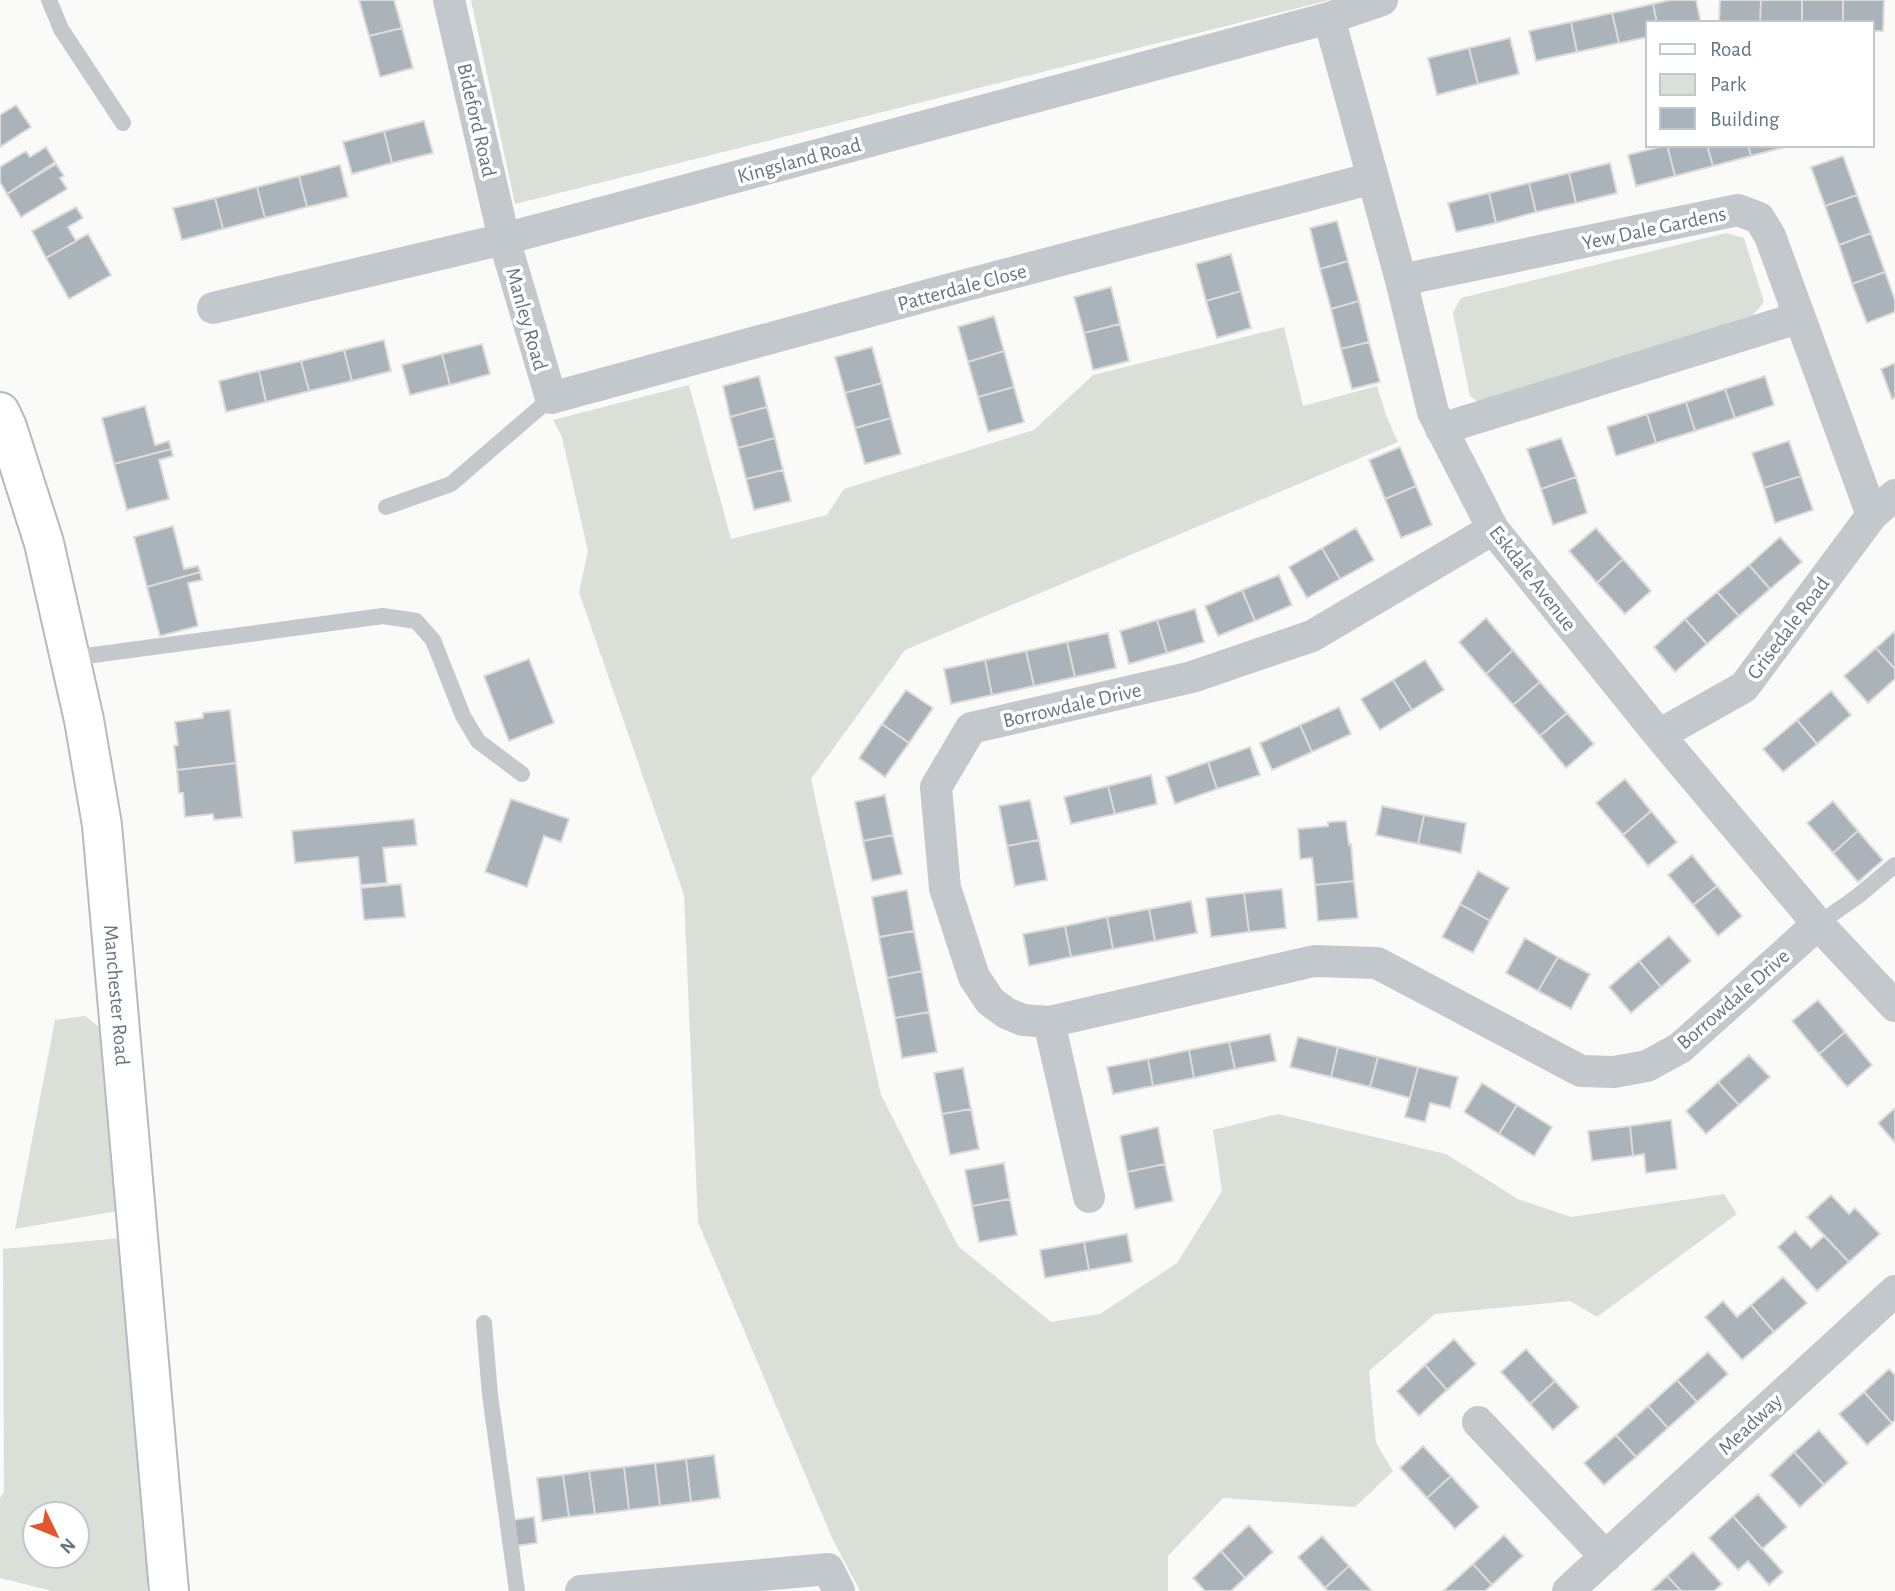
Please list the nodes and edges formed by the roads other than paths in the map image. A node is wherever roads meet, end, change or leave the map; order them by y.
1 (49, 0) edge
2 (449, 0) edge
3 (1382, 0) edge
4 (1329, 18) junction
5 (123, 123) dead end
6 (1373, 178) junction
7 (504, 239) junction
8 (1401, 281) junction
9 (213, 308) dead end
10 (1798, 312) junction
11 (551, 398) junction
12 (0, 412) edge
13 (1441, 429) junction
14 (1884, 505) edge
15 (386, 507) dead end
16 (1493, 529) junction
17 (71, 659) junction
18 (1658, 735) junction
19 (522, 774) dead end
20 (1895, 865) edge
21 (1818, 924) junction
22 (1895, 1006) edge
23 (1049, 1023) junction
24 (1089, 1197) dead end
25 (1895, 1291) edge
26 (484, 1323) dead end
27 (1478, 1422) dead end
28 (1606, 1558) junction
29 (834, 1580) edge
30 (646, 1588) edge
31 (170, 1591) edge
32 (517, 1591) edge
33 (581, 1591) edge
34 (1568, 1591) edge

1 - 5 lane
2 - 7 street, Bideford Road
3 - 4 street, Kingsland Road
4 - 6 street, Eskdale Avenue
4 - 7 street, Kingsland Road
6 - 8 street, Eskdale Avenue
6 - 11 street, Patterdale Close
7 - 9 street, Kingsland Road
7 - 11 street, Manley Road
8 - 10 street, Yew Dale Gardens
8 - 13 street, Eskdale Avenue
10 - 13 street
10 - 14 street, Yew Dale Gardens
11 - 15 lane
12 - 17 main road, Manchester Road
13 - 16 street, Eskdale Avenue
14 - 18 street, Grisedale Road
16 - 18 street, Eskdale Avenue
16 - 23 street, Borrowdale Drive
17 - 19 lane
17 - 31 main road, Manchester Road
18 - 21 street, Eskdale Avenue
20 - 21 lane
21 - 22 street, Eskdale Avenue
21 - 23 street, Borrowdale Drive
23 - 24 street
25 - 28 street, Meadway
26 - 32 lane
27 - 28 street
28 - 34 street, Meadway
29 - 30 street
30 - 33 street

